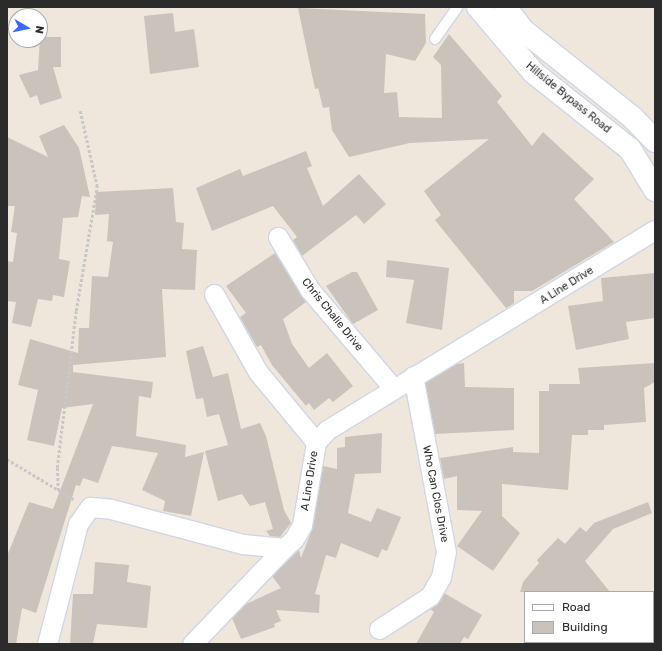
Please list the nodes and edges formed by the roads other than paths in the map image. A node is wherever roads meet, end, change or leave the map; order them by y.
1 (457, 7) edge
2 (478, 7) edge
3 (505, 7) edge
4 (435, 39) dead end
5 (655, 141) edge
6 (655, 190) edge
7 (655, 230) edge
8 (278, 237) dead end
9 (214, 294) dead end
10 (413, 376) junction
11 (392, 388) junction
12 (316, 442) junction
13 (284, 548) junction
14 (379, 629) dead end
15 (47, 644) edge
16 (192, 644) edge

1 - 4 lane
2 - 6 main road, Hillside Bypass Road
3 - 5 main road, Hillside Bypass Road
7 - 10 street, A Line Drive
8 - 11 street, Chris Chalie Drive
9 - 12 street
10 - 11 street, A Line Drive
10 - 14 street, Who Can Clos Drive
11 - 12 street, A Line Drive
12 - 13 street, A Line Drive
13 - 15 street
13 - 16 street, A Line Drive

